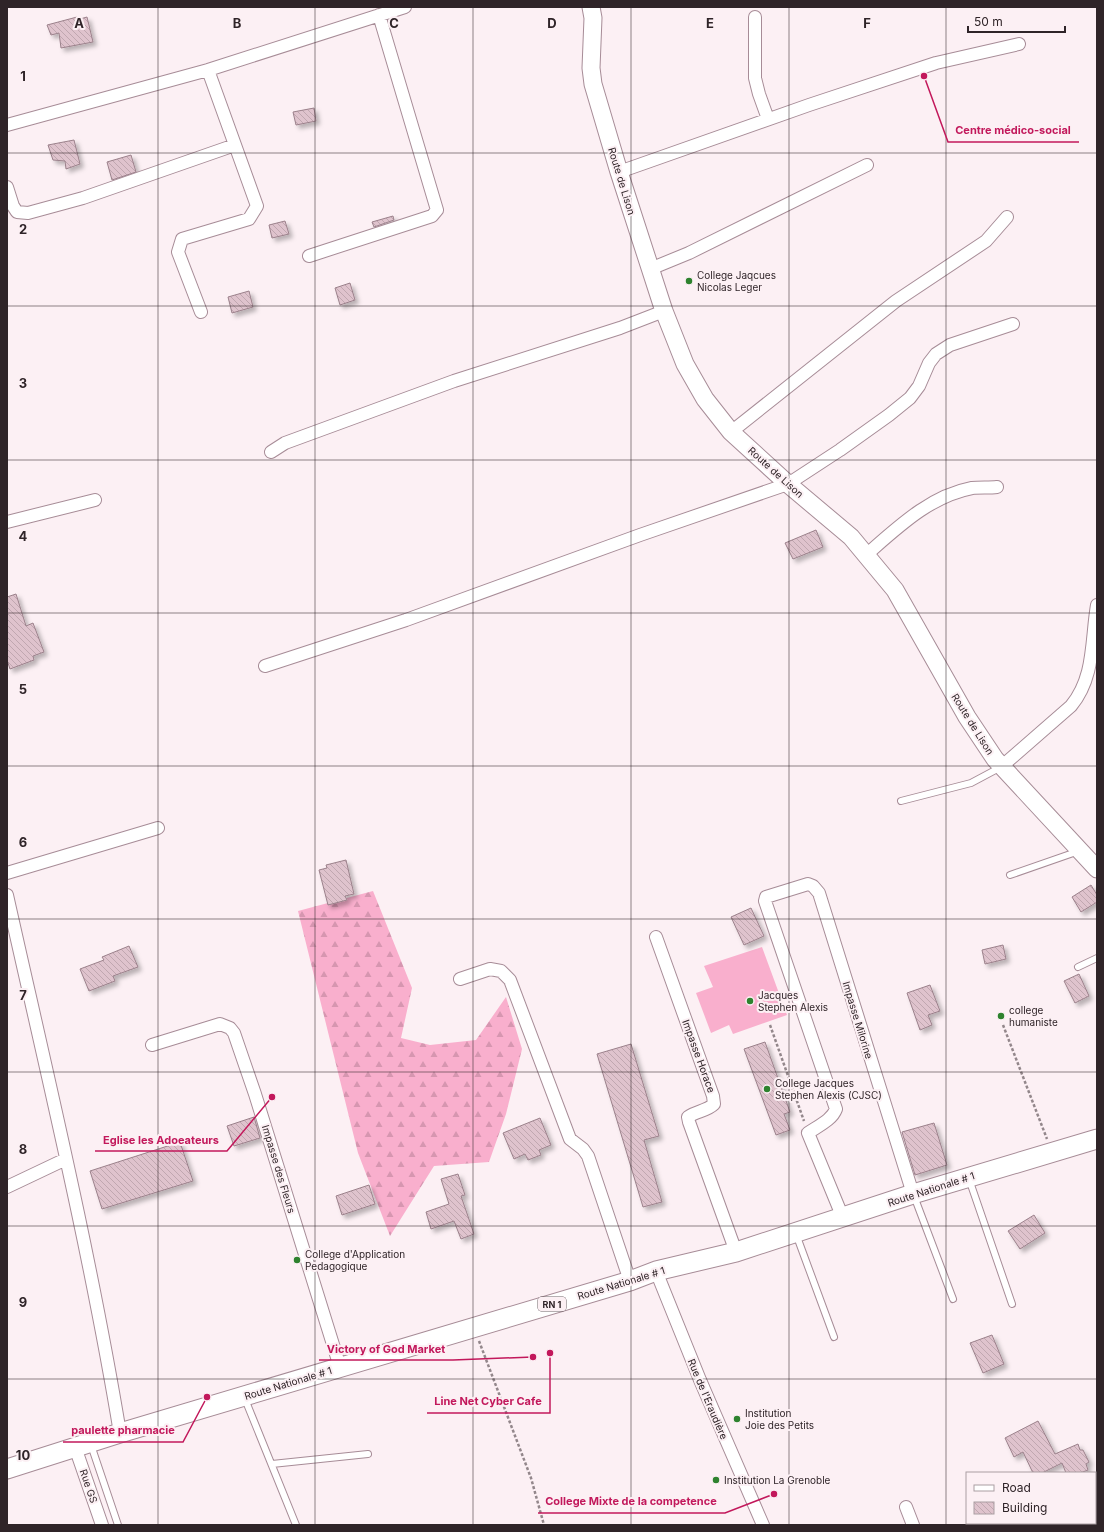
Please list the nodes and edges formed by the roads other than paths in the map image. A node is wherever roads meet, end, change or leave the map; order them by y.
1 (405, 7) edge
2 (591, 7) edge
3 (379, 15) junction
4 (755, 18) dead end
5 (1019, 44) dead end
6 (208, 70) junction
7 (768, 119) junction
8 (7, 125) edge
9 (235, 145) junction
10 (867, 165) dead end
11 (619, 172) junction
12 (7, 187) edge
13 (1007, 217) dead end
14 (309, 256) dead end
15 (650, 269) junction
16 (664, 311) junction
17 (201, 312) dead end
18 (1013, 324) dead end
19 (731, 432) junction
20 (271, 452) dead end
21 (788, 484) junction
22 (997, 487) dead end
23 (95, 500) dead end
24 (7, 522) edge
25 (866, 554) junction
26 (1097, 605) edge
27 (265, 666) dead end
28 (1001, 767) junction
29 (901, 801) dead end
30 (158, 828) dead end
31 (1080, 850) junction
32 (1097, 869) edge
33 (7, 873) edge
34 (1010, 875) dead end
35 (7, 895) edge
36 (656, 937) dead end
37 (1097, 958) edge
38 (1078, 966) dead end
39 (460, 979) dead end
40 (152, 1045) dead end
41 (1097, 1139) edge
42 (66, 1159) junction
43 (968, 1177) junction
44 (7, 1186) edge
45 (913, 1194) junction
46 (843, 1218) junction
47 (796, 1233) junction
48 (736, 1252) junction
49 (656, 1271) junction
50 (630, 1280) junction
51 (953, 1299) dead end
52 (1012, 1304) dead end
53 (834, 1337) dead end
54 (340, 1367) junction
55 (244, 1397) junction
56 (120, 1433) junction
57 (83, 1445) junction
58 (368, 1454) dead end
59 (272, 1464) junction
60 (7, 1469) edge
61 (906, 1507) dead end
62 (102, 1525) edge
63 (118, 1525) edge
64 (296, 1525) edge
65 (763, 1525) edge
66 (913, 1525) edge

1 - 3 street
2 - 11 street, Route de Lison
3 - 6 street
3 - 14 street
4 - 7 street
5 - 7 street
6 - 8 street
6 - 9 street
7 - 11 street
9 - 12 street
9 - 17 street
10 - 15 street
11 - 15 street, Route de Lison
13 - 19 street
15 - 16 street, Route de Lison
16 - 19 street, Route de Lison
16 - 20 street
18 - 21 street
19 - 21 street, Route de Lison
21 - 25 street, Route de Lison
21 - 27 street
22 - 25 street
23 - 24 street
25 - 28 street, Route de Lison
26 - 28 street
28 - 29 lane
28 - 31 street, Route de Lison
30 - 33 street
31 - 32 street, Route de Lison
31 - 34 lane
35 - 42 street
36 - 48 street, Impasse Horace
37 - 38 lane
39 - 50 street
40 - 54 street, Impasse des Fleurs
41 - 43 main road, Route Nationale # 1 / RN 1
42 - 44 street
42 - 56 street
43 - 45 main road, Route Nationale # 1 / RN 1
43 - 52 lane
45 - 46 main road, Route Nationale # 1 / RN 1
45 - 46 street, Impasse Milorine
45 - 51 lane
46 - 47 main road, Route Nationale # 1 / RN 1
47 - 48 main road, Route Nationale # 1 / RN 1
47 - 53 lane
48 - 49 main road, Route Nationale # 1 / RN 1
49 - 50 main road, Route Nationale # 1 / RN 1
49 - 65 street, Rue de l'Eraudière
50 - 54 main road, Route Nationale # 1 / RN 1
54 - 55 main road, Route Nationale # 1 / RN 1
55 - 56 main road, Route Nationale # 1 / RN 1
55 - 59 lane
56 - 57 main road, Route Nationale # 1 / RN 1
57 - 60 main road, Route Nationale # 1 / RN 1
57 - 62 street, Rue GS
57 - 63 lane
58 - 59 lane
59 - 64 lane
61 - 66 street

